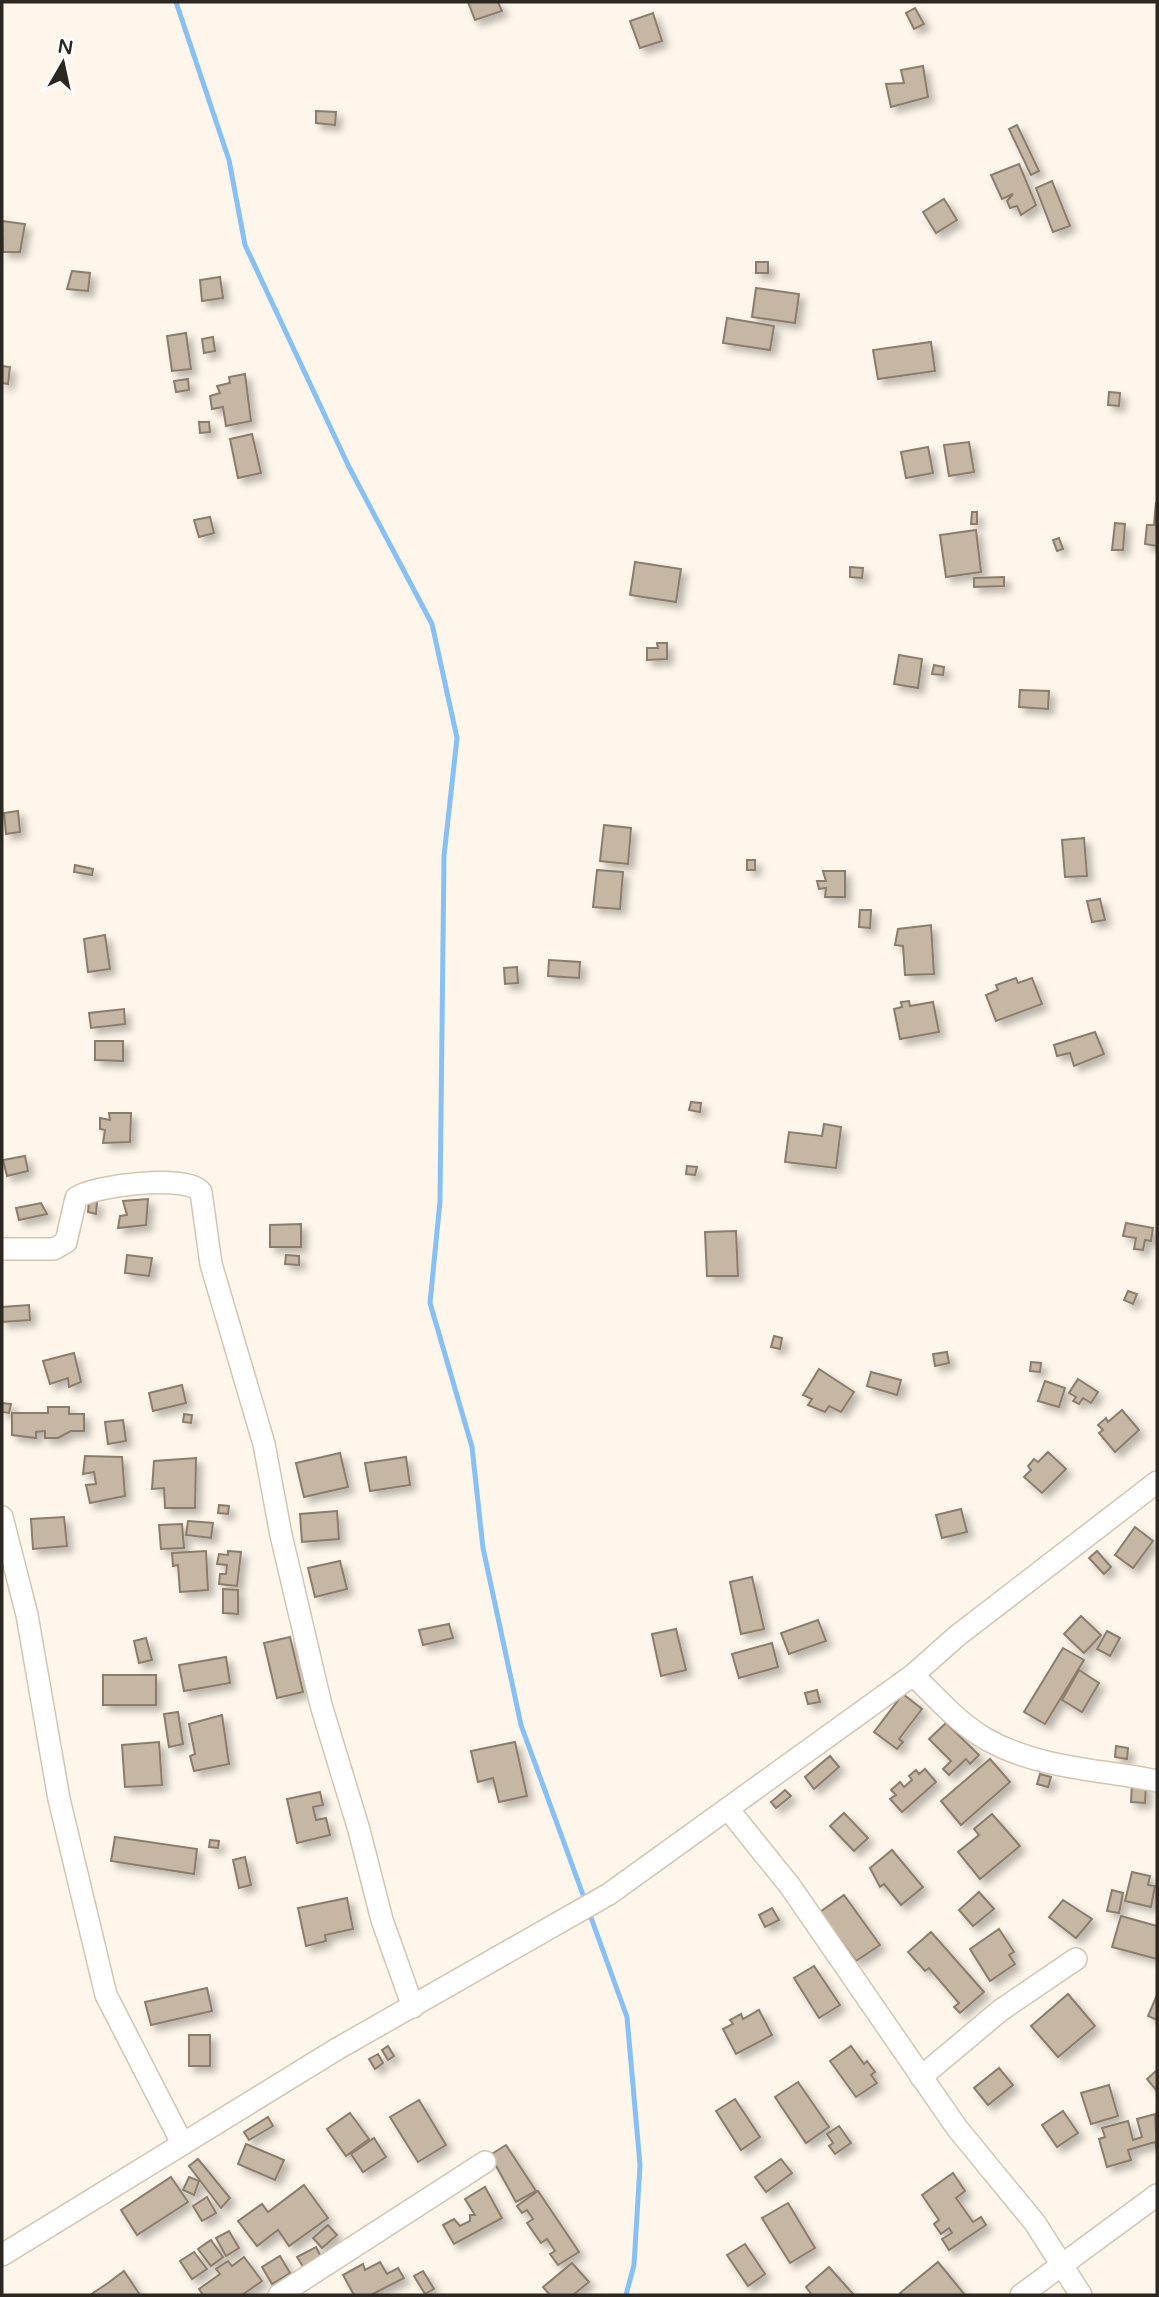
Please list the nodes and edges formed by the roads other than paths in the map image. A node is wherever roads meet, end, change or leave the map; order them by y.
1 (2, 1249) edge
2 (1157, 1482) edge
3 (2, 1517) edge
4 (913, 1675) junction
5 (1157, 1781) edge
6 (728, 1808) junction
7 (1076, 1959) dead end
8 (413, 2007) junction
9 (921, 2077) junction
10 (182, 2143) junction
11 (485, 2162) dead end
12 (1157, 2195) edge
13 (2, 2255) edge
14 (1063, 2265) junction
15 (279, 2295) edge
16 (1021, 2295) edge
17 (1081, 2295) edge

1 - 8 street
2 - 4 street
3 - 10 street
4 - 5 street
4 - 6 street
6 - 8 street
6 - 9 street
7 - 9 street
8 - 10 street
9 - 14 street
10 - 13 street
11 - 15 street
12 - 14 street
14 - 16 street
14 - 17 street

